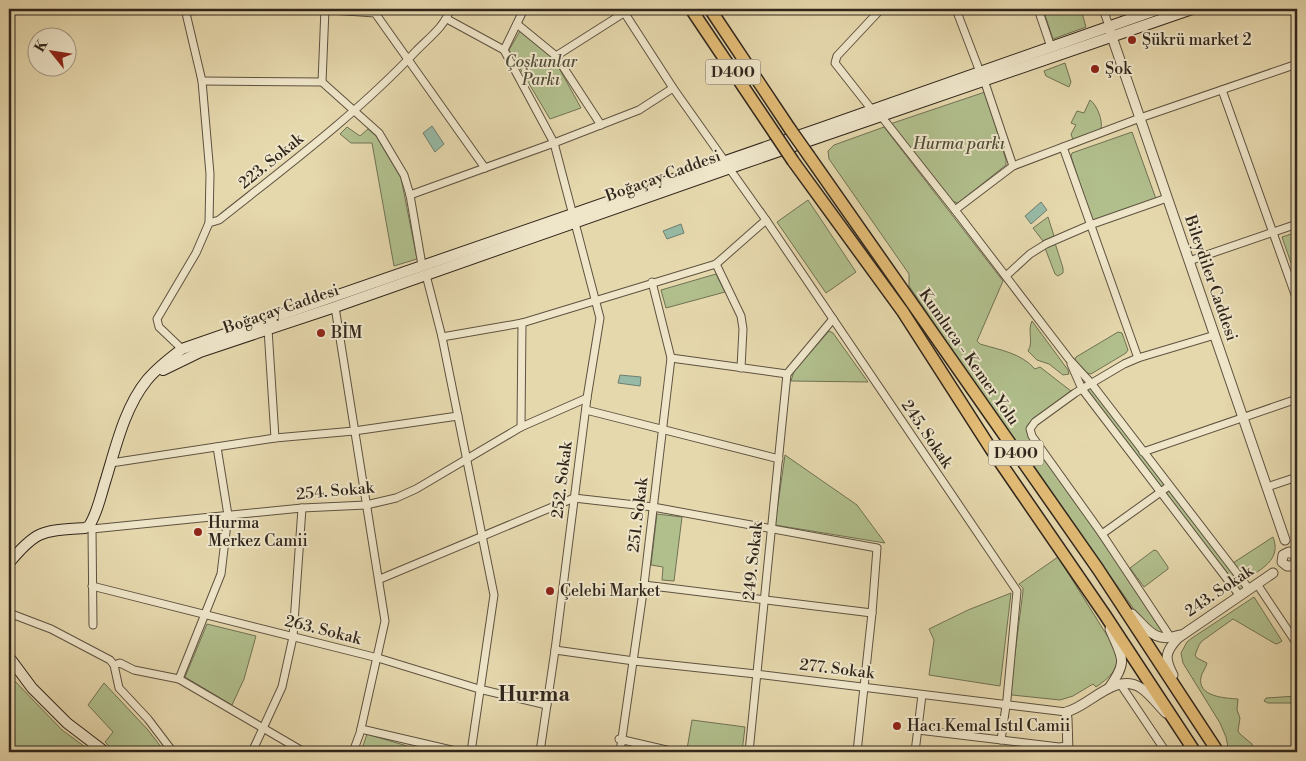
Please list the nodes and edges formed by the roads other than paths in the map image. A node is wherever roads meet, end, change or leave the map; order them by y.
1 (222, 9) edge
2 (316, 9) edge
3 (325, 9) edge
4 (450, 9) edge
5 (524, 9) edge
6 (691, 9) edge
7 (710, 9) edge
8 (881, 9) edge
9 (953, 9) edge
10 (1038, 9) edge
11 (1103, 9) edge
12 (1159, 9) edge
13 (1192, 9) edge
14 (1293, 9) edge
15 (185, 10) edge
16 (626, 10) edge
17 (376, 11) edge
18 (447, 19) junction
19 (1297, 20) edge
20 (517, 24) junction
21 (1110, 31) junction
22 (1051, 47) junction
23 (504, 50) junction
24 (556, 56) junction
25 (408, 61) junction
26 (1297, 64) edge
27 (982, 76) junction
28 (202, 81) junction
29 (322, 82) junction
30 (673, 88) junction
31 (1222, 90) junction
32 (872, 110) junction
33 (355, 111) junction
34 (881, 116) junction
35 (1140, 118) junction
36 (601, 125) junction
37 (554, 143) junction
38 (1063, 147) junction
39 (726, 164) junction
40 (1012, 166) junction
41 (485, 168) junction
42 (410, 195) junction
43 (1167, 198) junction
44 (955, 210) junction
45 (573, 219) junction
46 (766, 220) junction
47 (210, 223) junction
48 (1297, 224) edge
49 (1090, 225) junction
50 (1274, 232) junction
51 (1189, 261) junction
52 (716, 264) junction
53 (424, 270) junction
54 (1006, 276) junction
55 (652, 282) junction
56 (595, 300) junction
57 (1297, 300) edge
58 (335, 307) junction
59 (833, 319) junction
60 (522, 322) junction
61 (268, 329) junction
62 (1215, 335) junction
63 (442, 337) junction
64 (182, 349) junction
65 (671, 358) junction
66 (1138, 358) junction
67 (1068, 359) junction
68 (741, 368) junction
69 (787, 374) junction
70 (147, 380) junction
71 (1091, 384) junction
72 (1082, 389) junction
73 (587, 398) junction
74 (1297, 399) edge
75 (586, 410) junction
76 (458, 416) junction
77 (1243, 418) junction
78 (521, 428) junction
79 (662, 429) junction
80 (354, 431) junction
81 (275, 438) junction
82 (217, 447) junction
83 (1144, 452) junction
84 (466, 459) junction
85 (779, 459) junction
86 (111, 463) junction
87 (1297, 477) edge
88 (1169, 486) junction
89 (1266, 487) junction
90 (1160, 492) junction
91 (574, 498) junction
92 (366, 505) junction
93 (653, 507) junction
94 (302, 508) junction
95 (228, 516) junction
96 (91, 527) junction
97 (770, 529) junction
98 (1102, 534) junction
99 (483, 536) junction
100 (1291, 560) edge
101 (9, 563) edge
102 (380, 579) junction
103 (644, 584) junction
104 (92, 586) junction
105 (1253, 587) junction
106 (1240, 596) junction
107 (763, 600) junction
108 (1126, 610) junction
109 (872, 612) junction
110 (9, 613) edge
111 (205, 615) junction
112 (1105, 615) junction
113 (93, 625) dead end
114 (1182, 634) junction
115 (293, 637) junction
116 (1171, 638) junction
117 (1297, 644) edge
118 (555, 650) junction
119 (9, 658) edge
120 (378, 658) junction
121 (634, 661) junction
122 (114, 666) junction
123 (756, 674) junction
124 (179, 679) junction
125 (1121, 685) junction
126 (1175, 685) junction
127 (863, 687) junction
128 (1109, 688) junction
129 (480, 689) junction
130 (922, 696) junction
131 (547, 705) junction
132 (1006, 706) junction
133 (1066, 712) junction
134 (1172, 718) junction
135 (263, 729) junction
136 (361, 729) junction
137 (918, 730) junction
138 (620, 739) junction
139 (1001, 740) junction
140 (1068, 749) edge
141 (105, 752) edge
142 (173, 752) edge
143 (252, 752) edge
144 (304, 752) edge
145 (353, 752) edge
146 (460, 752) edge
147 (471, 752) edge
148 (540, 752) edge
149 (620, 752) edge
150 (675, 752) edge
151 (748, 752) edge
152 (857, 752) edge
153 (915, 752) edge
154 (1166, 752) edge
155 (1195, 752) edge
156 (1218, 752) edge

1 - 15 street
2 - 3 street
3 - 17 street
3 - 29 street
4 - 18 street, 223. Sokak
5 - 20 street
6 - 112 highway, Kumluca - Kemer Yolu / D400, bridge
7 - 108 highway, Kumluca - Kemer Yolu / D400, bridge
8 - 32 street
9 - 27 street
10 - 22 street
11 - 21 street
12 - 21 main road, Boğaçay Caddesi
13 - 21 main road, Boğaçay Caddesi
14 - 19 street
15 - 28 street
16 - 24 street
16 - 30 street, 245. Sokak
17 - 25 street
18 - 23 street
18 - 25 street, 223. Sokak
20 - 23 street
20 - 24 street
21 - 22 main road, Boğaçay Caddesi
21 - 27 main road, Boğaçay Caddesi
21 - 35 street, Bileydiler Caddesi
22 - 27 main road, Boğaçay Caddesi
23 - 37 street, 252. Sokak
24 - 36 street
25 - 33 street, 223. Sokak
25 - 41 street
26 - 31 street
27 - 32 main road, Boğaçay Caddesi
27 - 34 main road, Boğaçay Caddesi
27 - 40 street
28 - 29 street
28 - 47 street
29 - 33 street
30 - 36 street
30 - 39 street, 245. Sokak
31 - 35 street
31 - 50 street
32 - 39 main road, Boğaçay Caddesi
33 - 42 street
33 - 47 street, 223. Sokak
34 - 39 main road, Boğaçay Caddesi
34 - 44 street
35 - 38 street
35 - 43 street, Bileydiler Caddesi
36 - 37 street
37 - 41 street
37 - 45 street, 252. Sokak
38 - 40 street
38 - 49 street
39 - 45 main road, Boğaçay Caddesi
39 - 46 street, 245. Sokak
40 - 44 street
41 - 42 street
42 - 53 street
43 - 49 street
43 - 51 street, Bileydiler Caddesi
44 - 54 street
45 - 53 main road, Boğaçay Caddesi
45 - 56 street, 252. Sokak
46 - 52 street
46 - 59 street, 245. Sokak
47 - 64 street
48 - 50 street
49 - 54 street
49 - 66 street
50 - 51 street
50 - 57 street
51 - 62 street, Bileydiler Caddesi
52 - 55 street
52 - 68 street
53 - 58 main road, Boğaçay Caddesi
53 - 63 street
53 - 64 main road, Boğaçay Caddesi
54 - 67 street
55 - 56 street
55 - 65 street, 251. Sokak
56 - 60 street
56 - 73 street, 252. Sokak
58 - 61 main road, Boğaçay Caddesi
58 - 80 street
59 - 69 street
59 - 132 street, 245. Sokak
60 - 63 street
60 - 78 street
61 - 70 main road, Boğaçay Caddesi
61 - 81 street
62 - 66 street
62 - 77 street, Bileydiler Caddesi
63 - 76 street
64 - 70 main road, Boğaçay Caddesi
65 - 68 street
65 - 79 street, 251. Sokak
66 - 71 street
67 - 71 street
67 - 72 street
68 - 69 street
69 - 85 street, 249. Sokak
70 - 86 main road, Boğaçay Caddesi
71 - 72 street
71 - 83 street
72 - 90 street
72 - 98 street
73 - 75 street, 252. Sokak
73 - 78 street, 254. Sokak
74 - 77 street
75 - 79 street
75 - 91 street, 252. Sokak
76 - 80 street
76 - 84 street
77 - 83 street
77 - 89 street, Bileydiler Caddesi
78 - 84 street, 254. Sokak
79 - 85 street
79 - 93 street, 251. Sokak
80 - 81 street
80 - 92 street
81 - 82 street
82 - 86 street
82 - 95 street
83 - 88 street
84 - 92 street, 254. Sokak
84 - 99 street
85 - 97 street, 249. Sokak
86 - 96 main road, Boğaçay Caddesi
87 - 89 street
88 - 90 street
88 - 105 street
89 - 100 street, Bileydiler Caddesi
90 - 98 street
90 - 106 street
91 - 93 street
91 - 99 street
91 - 118 street, 252. Sokak
92 - 94 street, 254. Sokak
92 - 102 street
93 - 97 street
93 - 103 street, 251. Sokak
94 - 95 street, 254. Sokak
94 - 115 street
95 - 96 street, 254. Sokak
95 - 111 street
96 - 101 main road
96 - 104 street
97 - 107 street, 249. Sokak
97 - 109 street
98 - 116 street
99 - 102 street
99 - 129 street
100 - 105 street, 243. Sokak
102 - 120 street
103 - 107 street
103 - 121 street, 251. Sokak
104 - 111 street, 263. Sokak
104 - 113 street
105 - 106 street, 243. Sokak
105 - 117 street
106 - 114 street, 243. Sokak
107 - 109 street
107 - 123 street, 249. Sokak
108 - 116 street
108 - 126 highway, Kumluca - Kemer Yolu / D400
109 - 127 street
110 - 122 street
111 - 115 street, 263. Sokak
111 - 124 street
112 - 128 street
112 - 134 highway, Kumluca - Kemer Yolu / D400
114 - 116 street
114 - 126 street
115 - 120 street, 263. Sokak
115 - 135 street
118 - 121 street, 277. Sokak
118 - 131 street, 252. Sokak
119 - 141 main road
120 - 129 street, 263. Sokak
120 - 136 street
121 - 123 street, 277. Sokak
121 - 138 street, 251. Sokak
122 - 124 street
122 - 142 street
123 - 127 street, 277. Sokak
123 - 151 street, 249. Sokak
124 - 135 street
125 - 128 street
125 - 134 street
125 - 154 street
126 - 156 highway, Kumluca - Kemer Yolu / D400
127 - 130 street, 277. Sokak
127 - 152 street
128 - 133 street
129 - 131 street, 263. Sokak
129 - 147 street
130 - 132 street, 277. Sokak
130 - 137 street
131 - 148 street, 252. Sokak
132 - 133 street, 277. Sokak
132 - 139 street, 245. Sokak
133 - 140 street
134 - 155 highway, Kumluca - Kemer Yolu / D400
135 - 143 street
135 - 144 street
136 - 145 street
136 - 146 street
137 - 139 street
137 - 153 street
138 - 149 street, 251. Sokak
138 - 150 street
139 - 140 street

